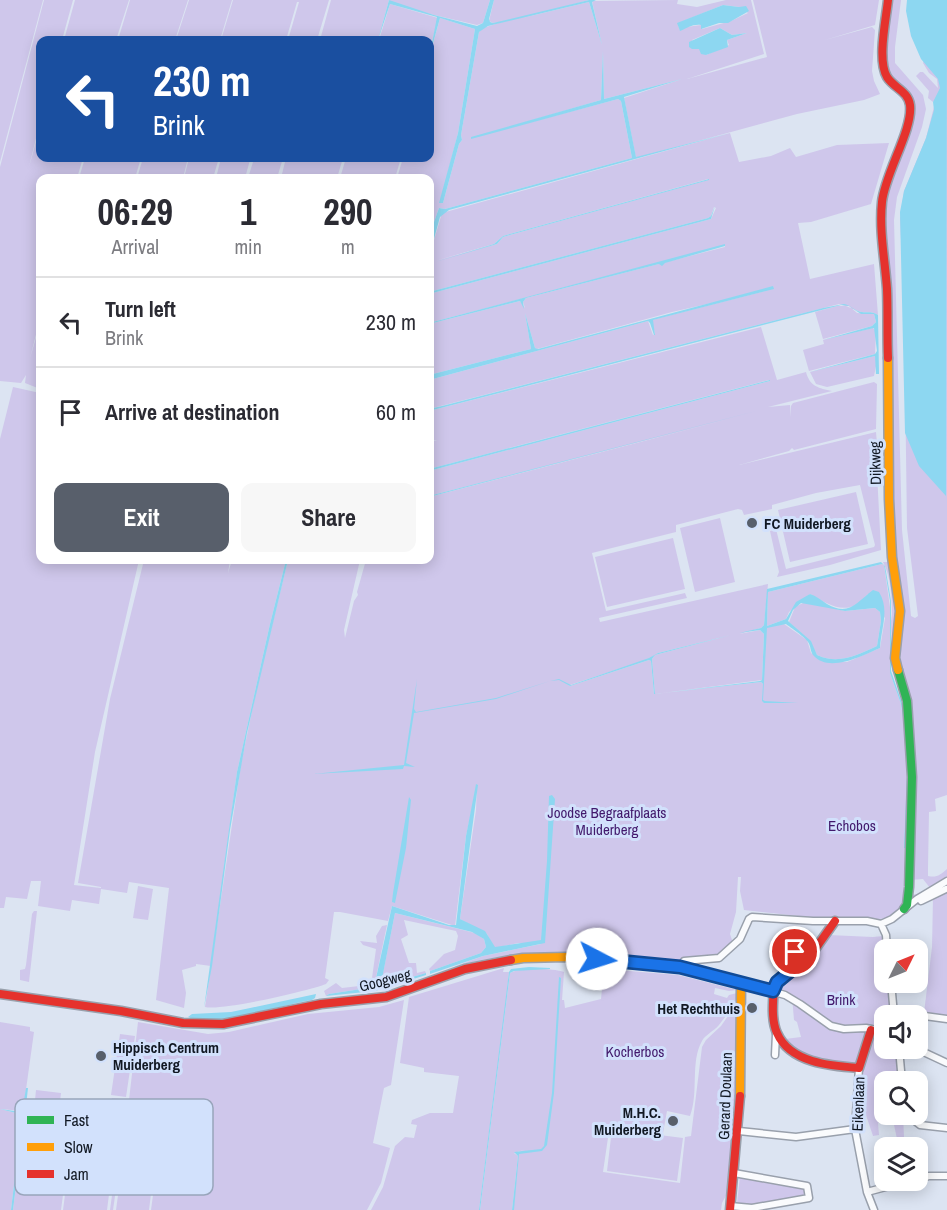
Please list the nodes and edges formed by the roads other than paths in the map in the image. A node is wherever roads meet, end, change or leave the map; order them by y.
1 (888, 0) edge
2 (947, 881) edge
3 (946, 889) edge
4 (904, 909) junction
5 (835, 921) junction
6 (881, 924) junction
7 (886, 939) edge
8 (680, 967) junction
9 (741, 983) junction
10 (773, 991) junction
11 (0, 994) edge
12 (928, 1017) edge
13 (947, 1019) edge
14 (872, 1030) joint
15 (777, 1033) junction
16 (928, 1054) edge
17 (775, 1055) dead end
18 (947, 1063) edge
19 (859, 1068) junction
20 (920, 1125) edge
21 (947, 1128) edge
22 (855, 1129) junction
23 (739, 1131) junction
24 (734, 1173) junction
25 (928, 1176) edge
26 (947, 1176) edge
27 (874, 1190) edge
28 (867, 1192) junction
29 (730, 1208) edge
30 (874, 1210) edge

1 - 4 street, Dijkweg
2 - 4 street
3 - 4 street
4 - 6 street
5 - 6 street
5 - 8 street
5 - 10 street
6 - 7 street
8 - 9 street, Googweg
8 - 11 street, Googweg
9 - 10 street, Googweg
9 - 23 street, Gerard Doulaan
10 - 14 street
10 - 15 street
12 - 13 street
14 - 19 street
15 - 17 street
15 - 19 street
16 - 18 street
19 - 22 street, Eikenlaan
20 - 21 street
22 - 23 street
22 - 28 street, Eikenlaan
23 - 24 street, Gerard Doulaan
24 - 29 street, Gerard Doulaan
24 - 29 street
25 - 26 street
27 - 28 street
28 - 30 street, Eikenlaan

